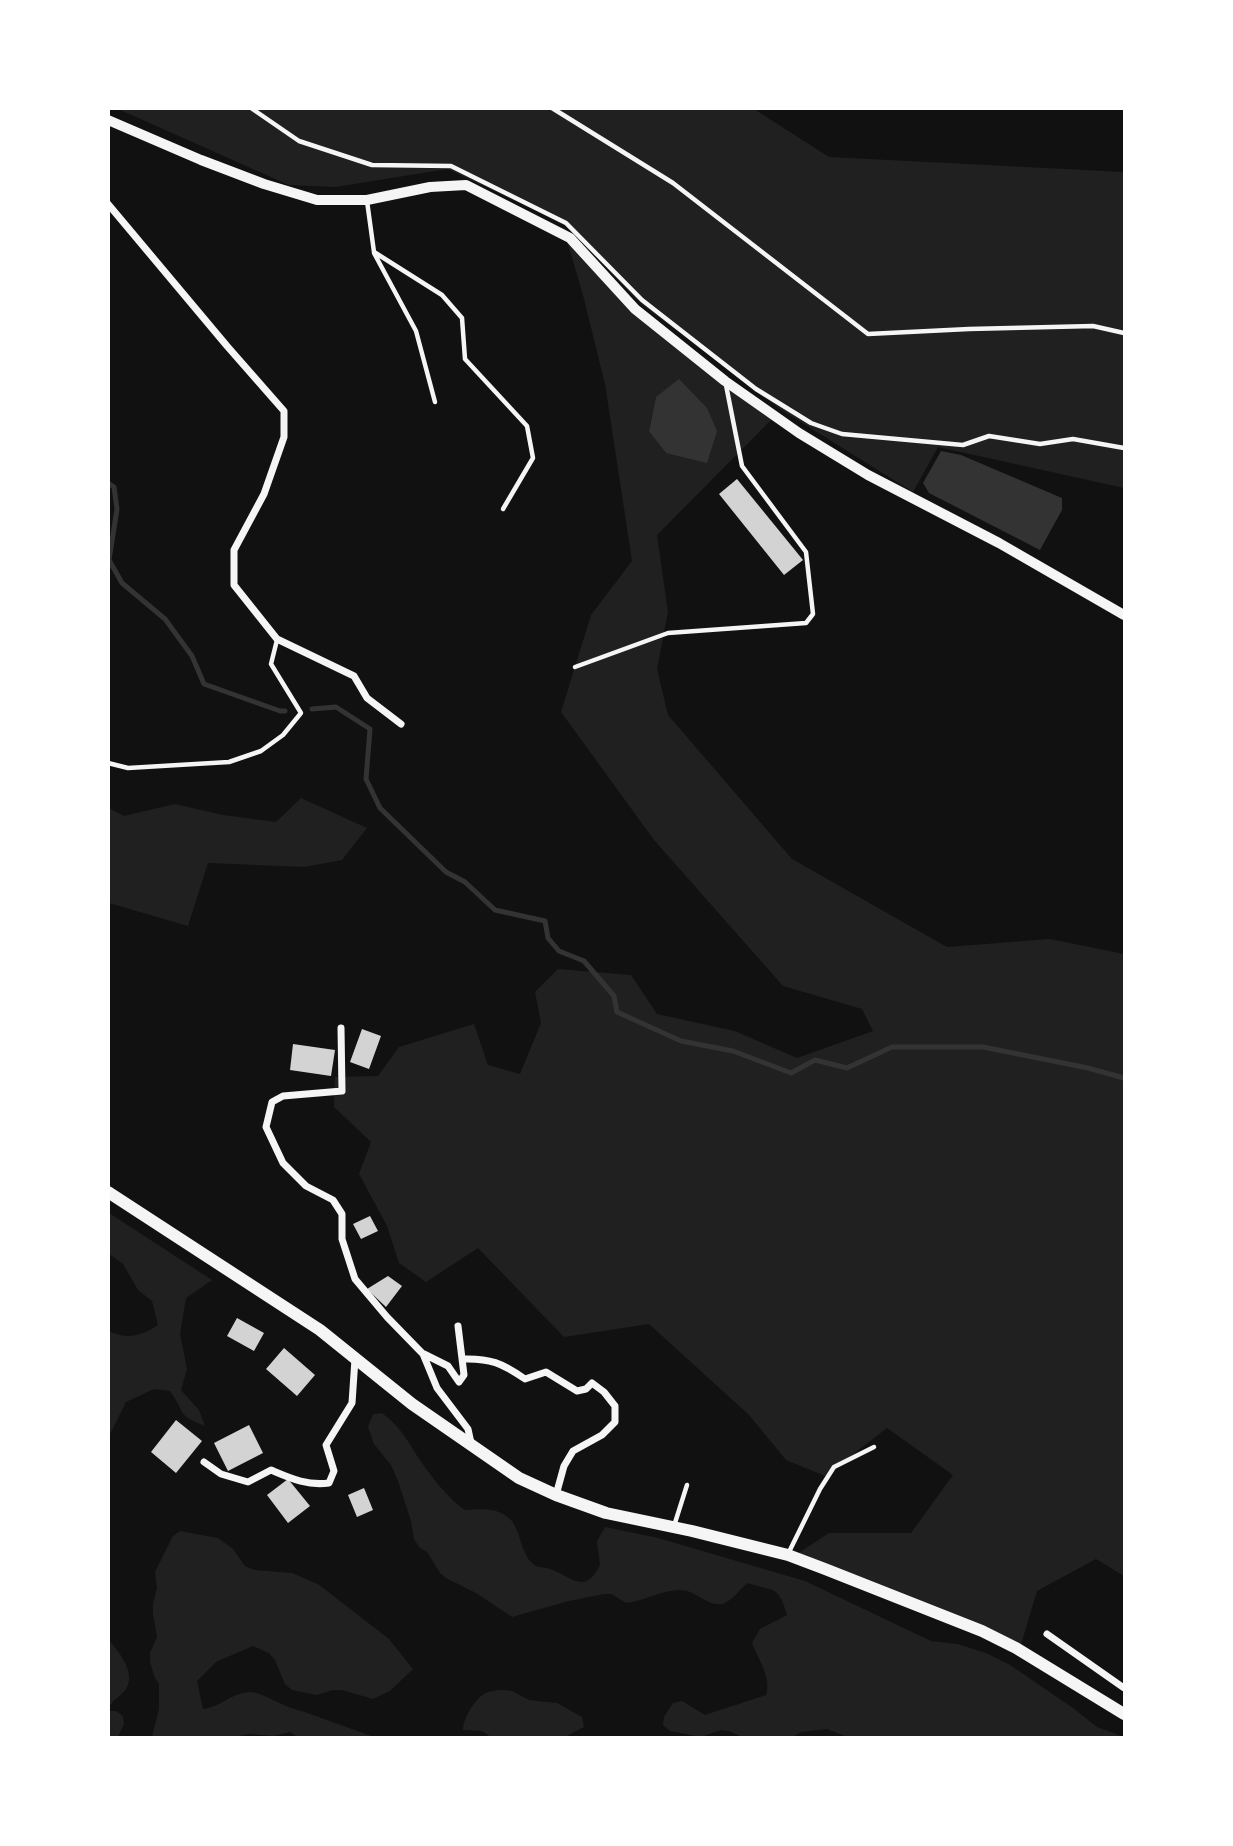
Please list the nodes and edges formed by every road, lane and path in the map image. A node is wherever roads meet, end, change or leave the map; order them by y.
1 (251, 108) edge
2 (552, 108) edge
3 (108, 120) edge
4 (367, 200) junction
5 (108, 204) edge
6 (374, 252) junction
7 (1125, 332) edge
8 (725, 381) junction
9 (435, 402) dead end
10 (1125, 448) edge
11 (503, 509) dead end
12 (1125, 615) edge
13 (277, 639) junction
14 (575, 667) dead end
15 (401, 724) dead end
16 (108, 763) edge
17 (341, 1028) dead end
18 (108, 1192) edge
19 (458, 1326) dead end
20 (423, 1354) junction
21 (355, 1358) junction
22 (462, 1359) junction
23 (471, 1447) junction
24 (874, 1447) dead end
25 (204, 1462) dead end
26 (687, 1485) dead end
27 (556, 1496) junction
28 (673, 1527) junction
29 (788, 1555) junction
30 (1047, 1634) dead end
31 (1125, 1688) edge
32 (1125, 1714) edge

1 - 10 lane
2 - 7 lane
3 - 4 street
4 - 6 lane
4 - 8 street
5 - 13 street
6 - 9 lane
6 - 11 lane
8 - 12 street
8 - 14 lane
13 - 15 street
13 - 16 lane
17 - 20 street
18 - 21 main road
19 - 22 street
20 - 22 street
20 - 23 street
21 - 23 main road
21 - 25 street
22 - 27 street
23 - 27 main road
24 - 29 lane
26 - 28 lane
27 - 28 main road
28 - 29 main road
29 - 32 main road
30 - 31 street

